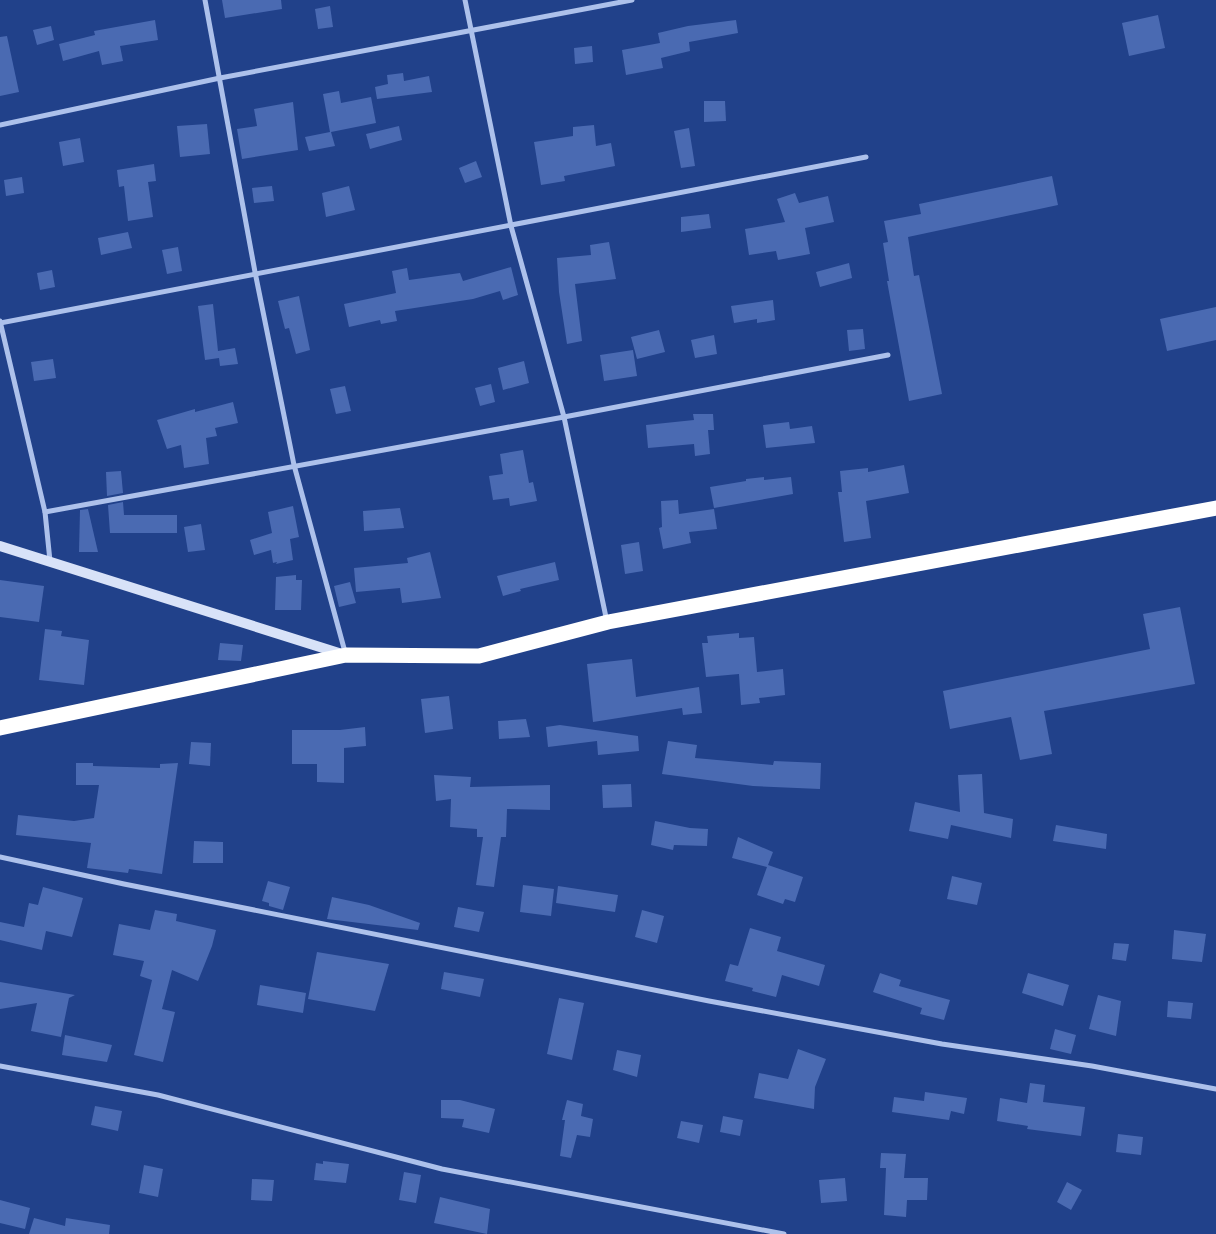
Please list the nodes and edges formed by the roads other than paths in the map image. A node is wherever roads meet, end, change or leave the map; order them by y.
1 (205, 0) edge
2 (466, 0) edge
3 (632, 0) edge
4 (471, 29) junction
5 (220, 78) junction
6 (0, 125) edge
7 (866, 157) dead end
8 (511, 226) junction
9 (255, 272) junction
10 (0, 322) edge
11 (888, 355) dead end
12 (564, 417) junction
13 (294, 465) junction
14 (1216, 508) edge
15 (45, 512) junction
16 (0, 546) edge
17 (50, 561) junction
18 (608, 622) junction
19 (346, 655) junction
20 (0, 728) edge
21 (0, 857) edge
22 (0, 1066) edge
23 (1216, 1089) edge
24 (784, 1234) edge

1 - 5 street
2 - 4 street
3 - 4 street
4 - 5 street
4 - 8 street
5 - 6 street
5 - 9 street
7 - 8 street
8 - 9 street
8 - 12 street
9 - 10 street
9 - 13 street
10 - 15 street
11 - 12 street
12 - 13 street
12 - 18 street
13 - 15 street
13 - 19 street
14 - 18 highway
15 - 17 street
16 - 17 street
17 - 19 street
18 - 19 highway
19 - 20 highway
21 - 23 street
22 - 24 street

